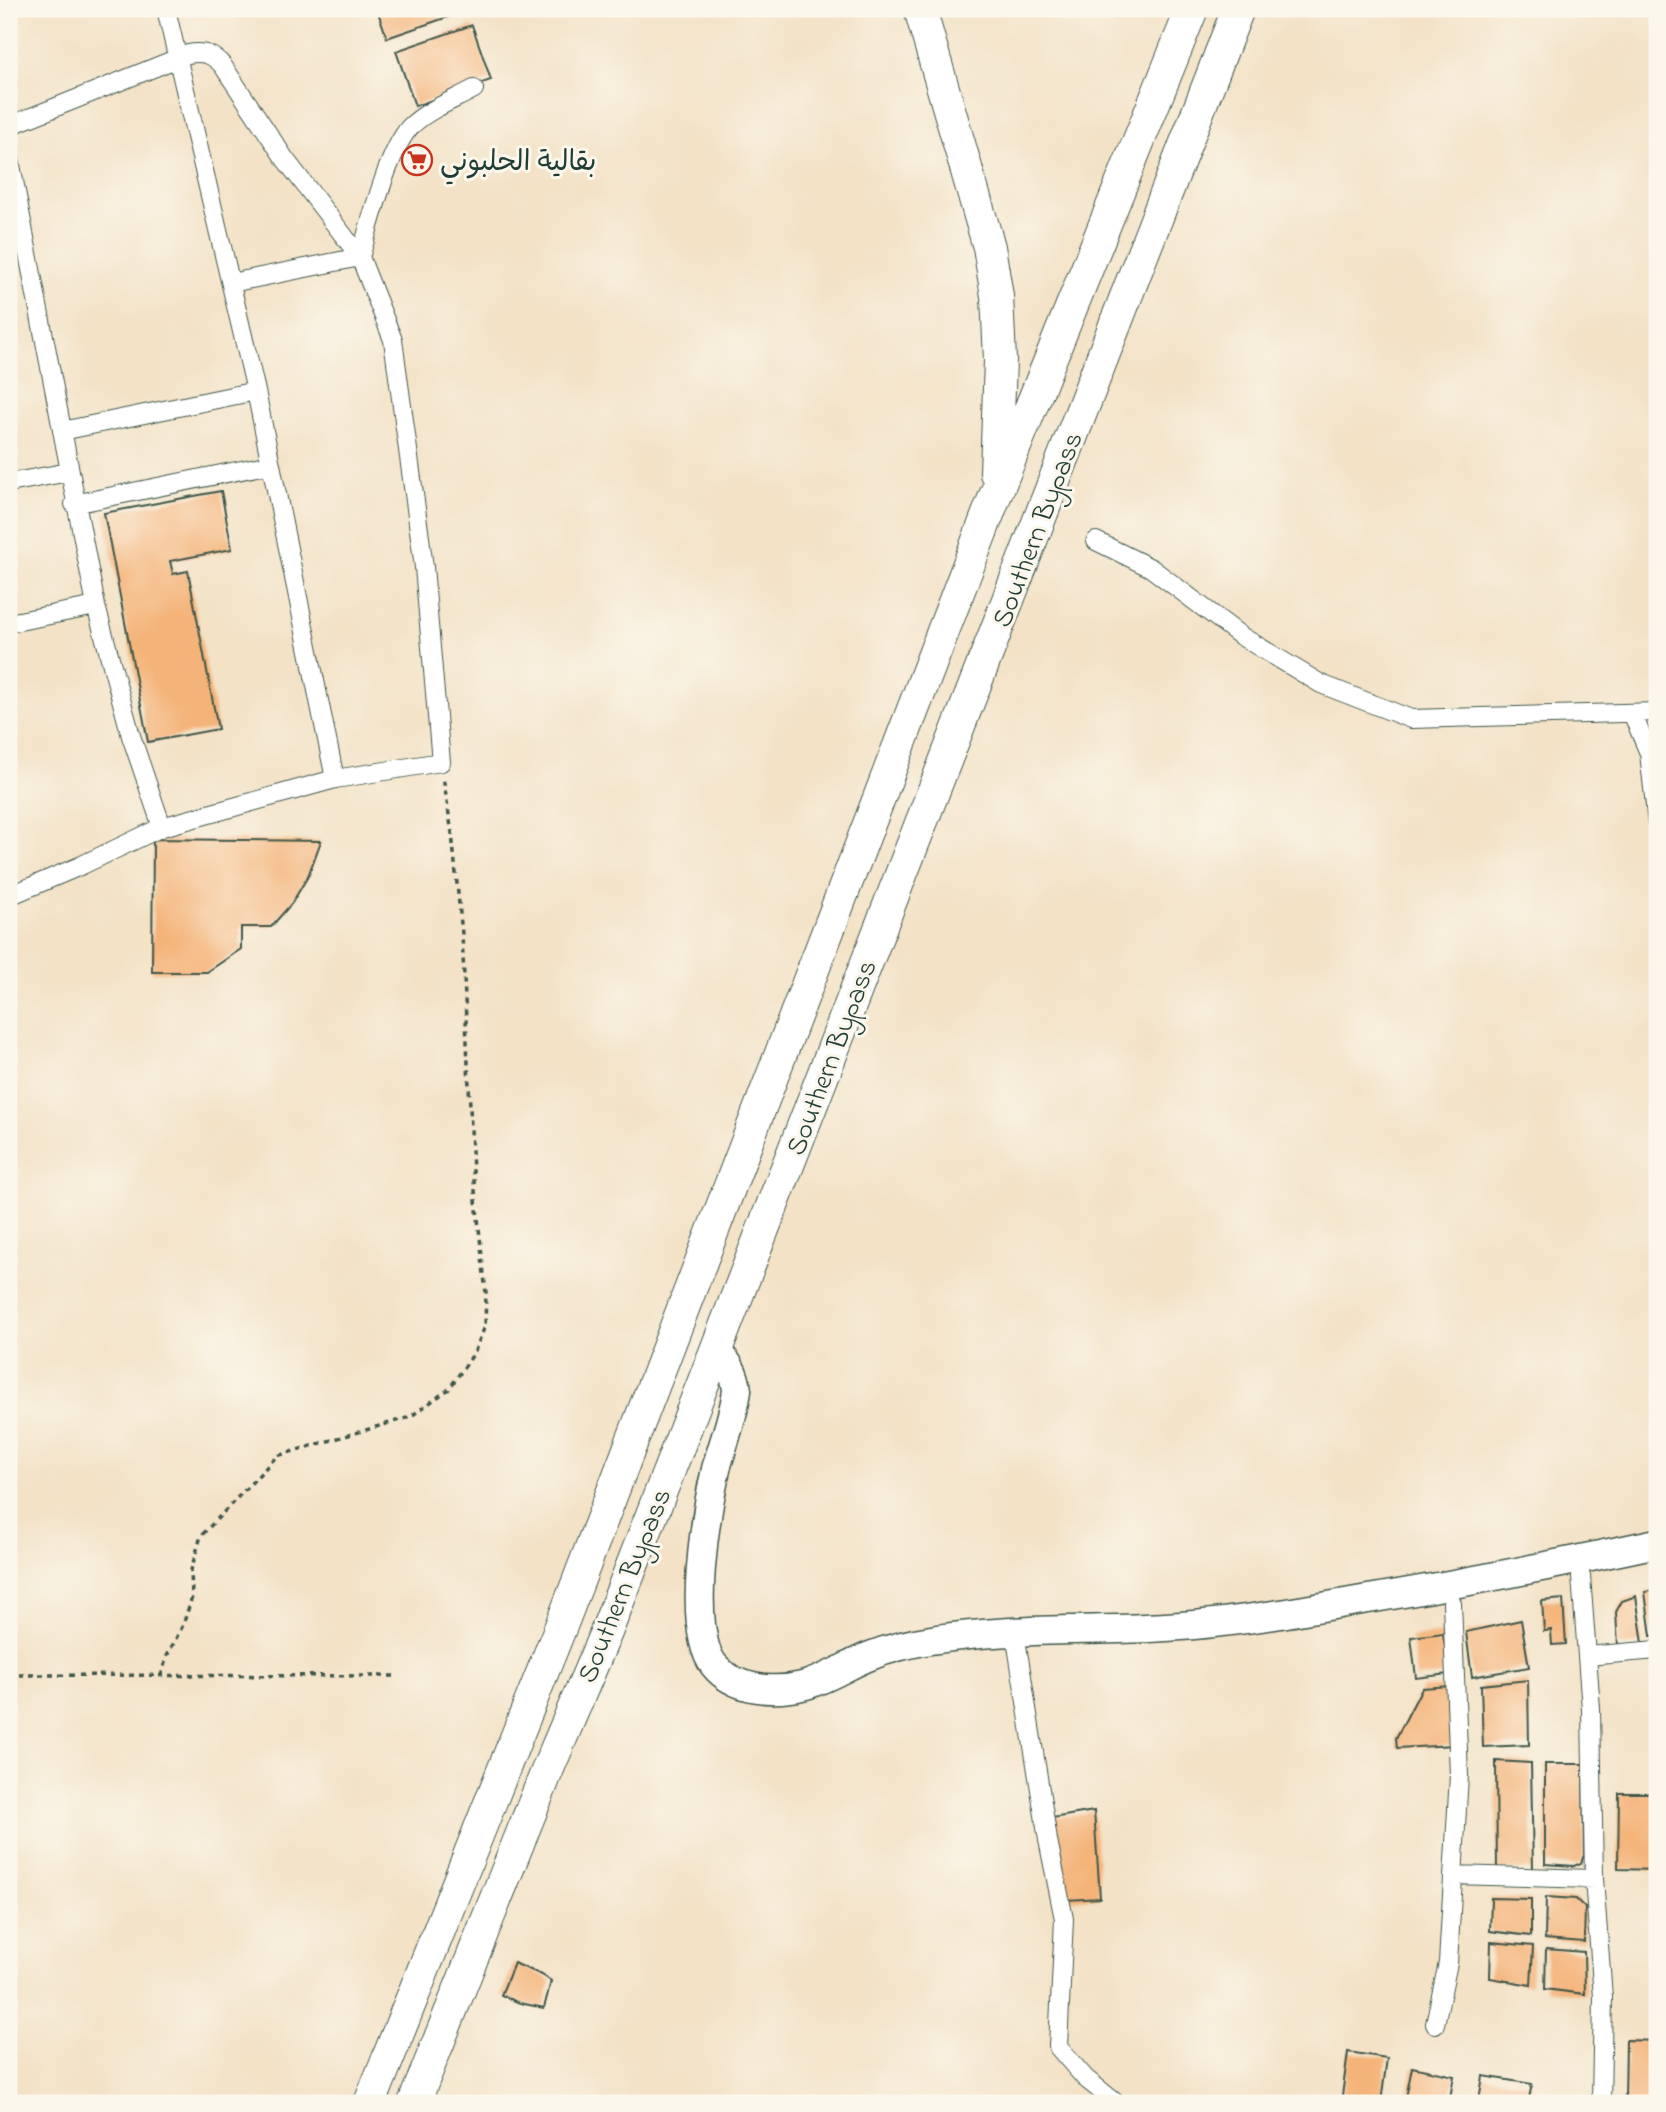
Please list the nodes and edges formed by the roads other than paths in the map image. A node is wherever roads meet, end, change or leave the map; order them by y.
1 (166, 9) edge
2 (920, 9) edge
3 (946, 9) edge
4 (1192, 9) edge
5 (1238, 9) edge
6 (933, 46) junction
7 (178, 57) junction
8 (474, 89) dead end
9 (9, 126) edge
10 (9, 155) edge
11 (360, 257) junction
12 (231, 283) junction
13 (256, 391) junction
14 (62, 430) junction
15 (271, 464) junction
16 (69, 472) junction
17 (9, 483) edge
18 (995, 496) junction
19 (74, 504) junction
20 (1096, 541) dead end
21 (96, 606) junction
22 (9, 623) edge
23 (1657, 712) edge
24 (1632, 713) junction
25 (335, 779) junction
26 (1657, 823) edge
27 (162, 827) junction
28 (9, 895) edge
29 (715, 1351) junction
30 (1657, 1543) edge
31 (1657, 1560) edge
32 (1581, 1576) junction
33 (1452, 1603) junction
34 (1016, 1642) junction
35 (1657, 1650) edge
36 (1587, 1656) junction
37 (1453, 1875) junction
38 (1594, 1879) junction
39 (1435, 2024) dead end
40 (370, 2103) edge
41 (414, 2103) edge
42 (1116, 2103) edge
43 (1601, 2103) edge

1 - 7 street
2 - 6 highway
3 - 6 highway
4 - 18 highway, Southern Bypass
5 - 29 highway, Southern Bypass
6 - 18 highway
7 - 9 street
7 - 11 street
7 - 12 street
8 - 11 street
10 - 14 street
11 - 12 street
11 - 25 street
12 - 13 street
13 - 14 street
13 - 15 street
14 - 16 street
15 - 19 street
15 - 25 street
16 - 17 street
16 - 19 street
18 - 40 highway, Southern Bypass
19 - 21 street
20 - 24 street
21 - 22 street
21 - 27 street
23 - 24 street
24 - 26 street
25 - 27 street
27 - 28 street
29 - 34 main road
29 - 41 highway, Southern Bypass
30 - 34 main road
31 - 32 main road
32 - 33 main road
32 - 36 street
33 - 34 main road
33 - 37 street
34 - 42 street
35 - 36 street
36 - 38 street
37 - 38 street
37 - 39 street
38 - 43 street

